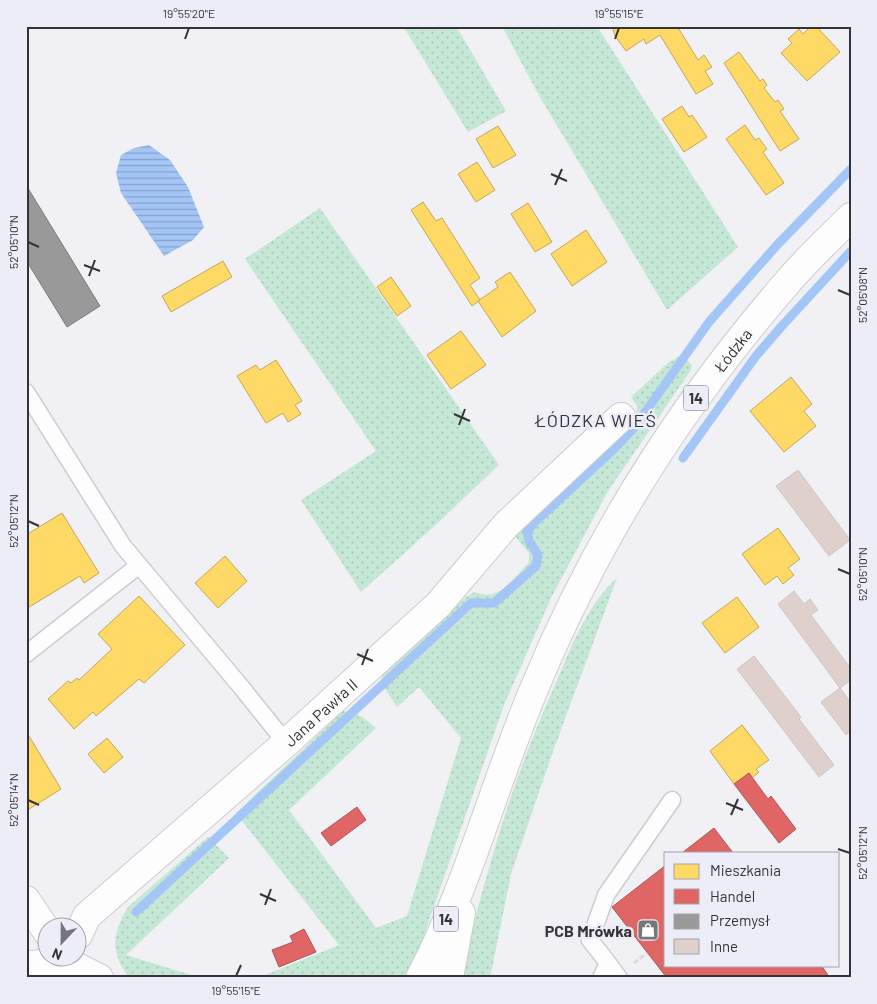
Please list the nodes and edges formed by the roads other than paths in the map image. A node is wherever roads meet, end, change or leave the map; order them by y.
1 (851, 217) edge
2 (26, 392) edge
3 (622, 417) dead end
4 (138, 566) junction
5 (26, 654) edge
6 (286, 743) junction
7 (672, 800) dead end
8 (472, 860) junction
9 (26, 900) edge
10 (87, 916) edge
11 (38, 918) edge
12 (38, 965) edge
13 (79, 966) edge
14 (26, 970) edge
15 (604, 970) edge
16 (99, 978) edge
17 (420, 978) edge
18 (448, 978) edge
19 (619, 978) edge

1 - 8 main road, Łódzka / 14
2 - 4 lane
3 - 6 main road, Jana Pawła II
4 - 5 lane
4 - 6 lane
6 - 10 main road, Jana Pawła II
7 - 15 lane
8 - 17 main road, 14
8 - 18 main road, 14
9 - 11 main road
12 - 14 main road
13 - 16 main road
15 - 19 lane

